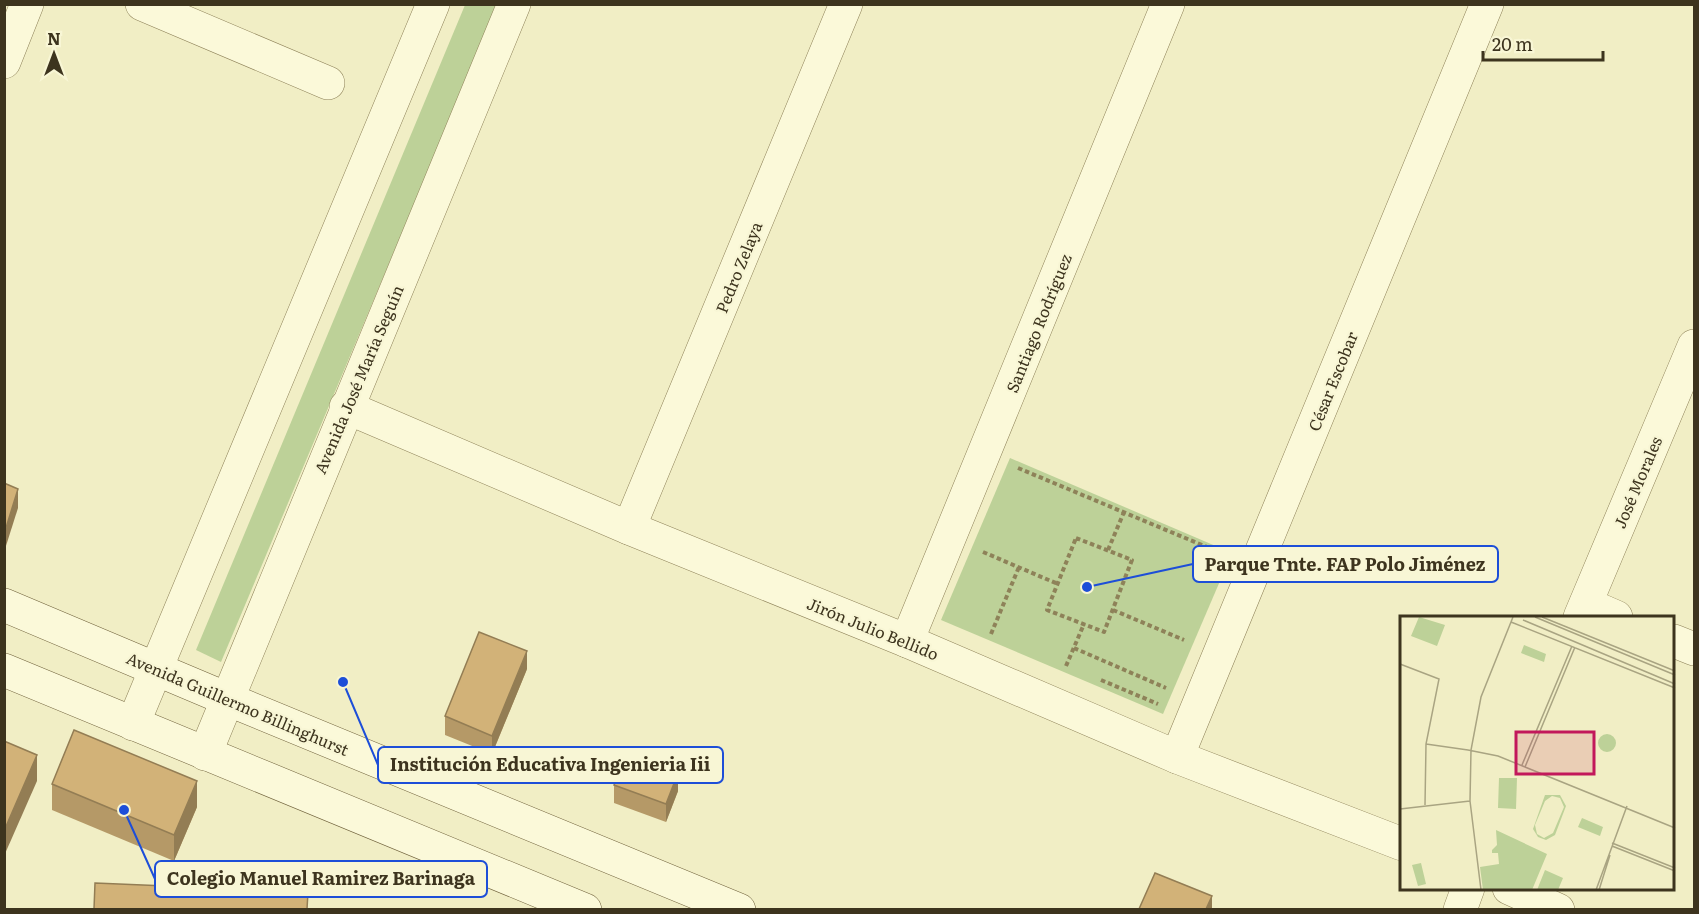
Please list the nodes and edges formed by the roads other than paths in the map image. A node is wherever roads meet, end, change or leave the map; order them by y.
1 (27, 4) edge
2 (142, 4) edge
3 (433, 4) edge
4 (514, 4) edge
5 (846, 4) edge
6 (1168, 4) edge
7 (1487, 4) edge
8 (4, 62) edge
9 (328, 83) dead end
10 (1695, 346) edge
11 (346, 407) junction
12 (629, 528) junction
13 (4, 605) edge
14 (1583, 610) edge
15 (1611, 616) edge
16 (907, 641) junction
17 (1675, 641) edge
18 (1695, 650) edge
19 (156, 668) junction
20 (4, 670) edge
21 (227, 699) junction
22 (133, 724) junction
23 (205, 754) junction
24 (1177, 757) junction
25 (1400, 843) edge
26 (1467, 890) edge
27 (1514, 890) edge
28 (585, 909) edge
29 (739, 909) edge
30 (1460, 909) edge
31 (1558, 909) edge

1 - 8 street
2 - 9 street
3 - 19 street
4 - 11 street, Avenida José María Seguín
5 - 12 street, Pedro Zelaya
6 - 16 street, Santiago Rodríguez
7 - 24 street, César Escobar
10 - 14 street, José Morales
11 - 12 street, Jirón Julio Bellido
11 - 21 street, Avenida José María Seguín
12 - 16 street, Jirón Julio Bellido
13 - 19 street, Avenida Guillermo Billinghurst
14 - 15 street
16 - 24 street, Jirón Julio Bellido
17 - 18 street
19 - 21 street, Avenida Guillermo Billinghurst
19 - 22 street
20 - 22 street
21 - 23 street, Avenida José María Seguín
21 - 29 street, Avenida Guillermo Billinghurst
22 - 23 street
23 - 28 street
24 - 25 street, Jirón Julio Bellido
26 - 30 street
27 - 31 street

